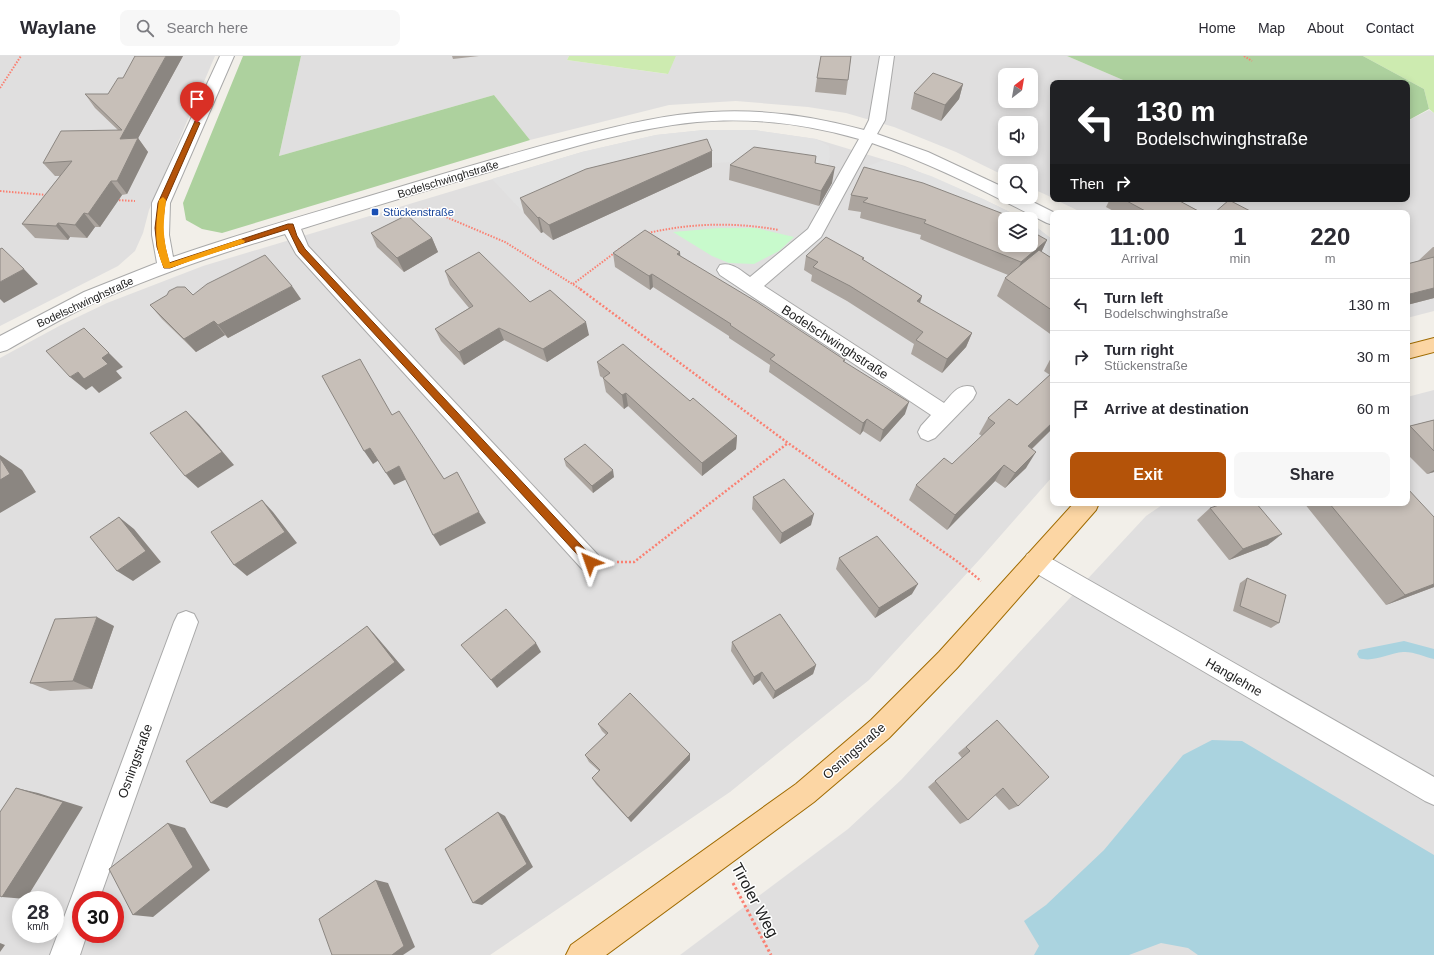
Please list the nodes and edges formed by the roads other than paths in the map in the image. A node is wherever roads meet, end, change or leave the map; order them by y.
1 (227, 56) edge
2 (887, 56) edge
3 (869, 136) junction
4 (998, 192) edge
5 (1023, 204) edge
6 (1050, 218) edge
7 (291, 226) junction
8 (167, 266) junction
9 (726, 270) dead end
10 (751, 286) junction
11 (0, 345) edge
12 (1434, 345) edge
13 (1410, 351) edge
14 (966, 393) dead end
15 (945, 414) junction
16 (928, 432) dead end
17 (1085, 506) edge
18 (1035, 561) junction
19 (590, 562) road end
20 (186, 622) dead end
21 (1434, 792) edge
22 (88, 891) edge
23 (72, 936) edge
24 (65, 955) edge
25 (581, 955) edge

1 - 8 street
2 - 3 street
3 - 4 street, Bodelschwinghstraße
3 - 7 street, Bodelschwinghstraße
3 - 10 street
5 - 6 street
7 - 8 street, Bodelschwinghstraße
7 - 19 street
8 - 11 street, Bodelschwinghstraße
9 - 10 street, Bodelschwinghstraße
10 - 15 street, Bodelschwinghstraße
12 - 13 main road
14 - 15 street
15 - 16 street
17 - 18 main road, Osningstraße
18 - 21 street, Hanglehne
18 - 25 main road, Osningstraße
20 - 22 street, Osningstraße
23 - 24 street

